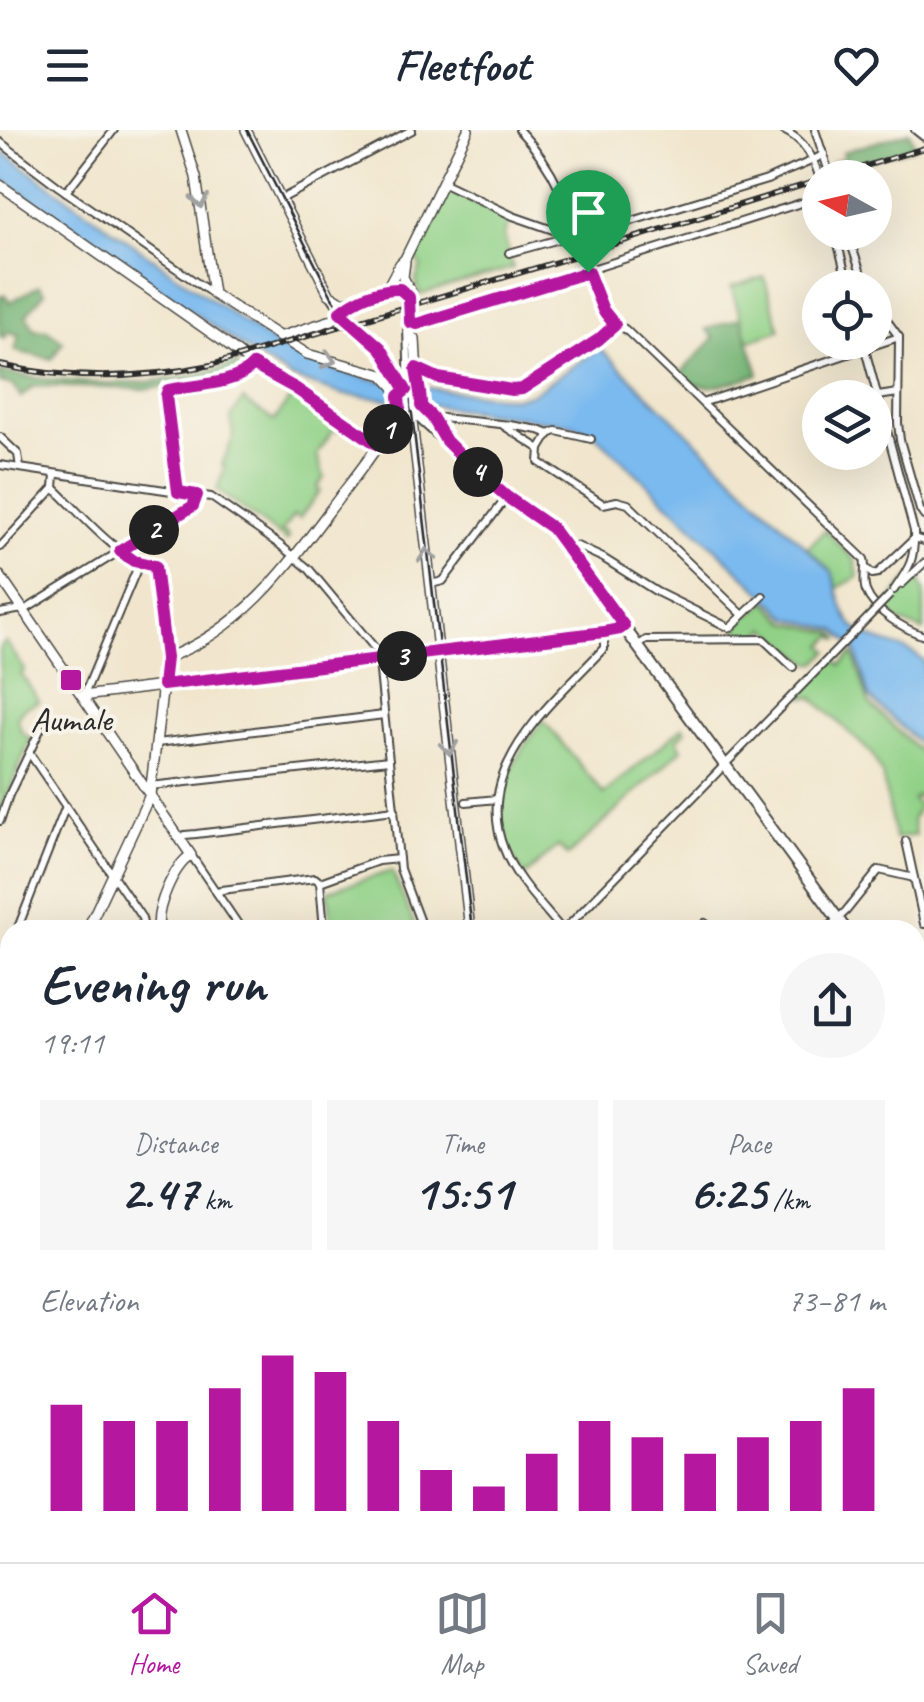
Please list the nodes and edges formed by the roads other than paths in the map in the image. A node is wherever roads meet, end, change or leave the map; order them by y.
1 (114, 130) edge
2 (181, 130) edge
3 (246, 130) edge
4 (412, 130) edge
5 (468, 130) edge
6 (519, 130) edge
7 (815, 130) edge
8 (914, 130) edge
9 (788, 131) edge
10 (924, 133) edge
11 (801, 136) dead end
12 (0, 142) edge
13 (824, 154) junction
14 (814, 160) joint
15 (826, 160) edge
16 (802, 164) edge
17 (442, 182) junction
18 (0, 185) edge
19 (66, 192) junction
20 (280, 199) junction
21 (802, 202) edge
22 (560, 233) junction
23 (576, 238) junction
24 (840, 250) edge
25 (852, 250) edge
26 (509, 253) dead end
27 (405, 259) junction
28 (857, 267) junction
29 (845, 269) joint
30 (858, 270) edge
31 (588, 272) junction
32 (210, 273) junction
33 (202, 286) junction
34 (385, 290) junction
35 (401, 290) junction
36 (213, 294) junction
37 (329, 294) junction
38 (361, 299) junction
39 (340, 312) junction
40 (412, 323) junction
41 (615, 325) junction
42 (892, 327) edge
43 (899, 336) junction
44 (279, 337) junction
45 (892, 338) edge
46 (825, 360) edge
47 (253, 365) junction
48 (416, 368) junction
49 (898, 394) junction
50 (892, 395) edge
51 (409, 399) junction
52 (702, 404) junction
53 (432, 417) junction
54 (503, 425) junction
55 (549, 434) junction
56 (0, 437) edge
57 (591, 439) dead end
58 (446, 441) junction
59 (378, 445) junction
60 (892, 446) edge
61 (540, 449) junction
62 (0, 465) edge
63 (20, 468) junction
64 (55, 474) junction
65 (54, 488) junction
66 (178, 492) junction
67 (197, 495) junction
68 (507, 497) junction
69 (924, 516) edge
70 (914, 538) junction
71 (924, 540) edge
72 (0, 547) edge
73 (568, 550) junction
74 (120, 551) junction
75 (295, 557) junction
76 (924, 562) edge
77 (139, 563) junction
78 (866, 569) junction
79 (0, 576) edge
80 (431, 584) junction
81 (892, 592) junction
82 (763, 596) dead end
83 (23, 608) junction
84 (0, 614) edge
85 (742, 615) junction
86 (624, 626) junction
87 (730, 628) junction
88 (604, 632) junction
89 (924, 636) edge
90 (733, 640) junction
91 (639, 646) junction
92 (438, 652) junction
93 (166, 658) junction
94 (378, 659) junction
95 (793, 668) dead end
96 (163, 685) junction
97 (83, 696) junction
98 (384, 715) junction
99 (41, 728) dead end
100 (155, 742) junction
101 (30, 754) junction
102 (390, 760) junction
103 (725, 763) junction
104 (151, 770) junction
105 (135, 773) junction
106 (150, 790) junction
107 (497, 798) junction
108 (466, 802) dead end
109 (66, 805) junction
110 (395, 810) junction
111 (0, 821) edge
112 (180, 839) junction
113 (906, 841) dead end
114 (190, 854) junction
115 (399, 859) junction
116 (113, 875) junction
117 (320, 882) junction
118 (918, 884) edge
119 (216, 893) junction
120 (838, 919) joint
121 (21, 920) edge
122 (92, 920) edge
123 (142, 920) edge
124 (157, 920) edge
125 (235, 920) edge
126 (323, 920) edge
127 (419, 920) edge
128 (469, 920) edge
129 (555, 920) edge
130 (573, 920) edge
131 (923, 920) edge

1 - 19 street
2 -> 32 street
3 - 20 street
4 - 20 street
5 - 17 street
6 - 23 street
7 - 13 street
8 - 10 street
9 - 11 street
9 - 14 street
12 - 19 street
13 - 14 street
13 - 15 street
16 - 23 street
17 - 22 street
17 - 27 street
18 - 47 street
19 - 33 street
20 - 37 street
21 - 31 street
22 - 23 street
22 - 26 street
23 - 31 street
24 - 29 street
25 - 28 street
27 - 34 street
27 - 35 street
27 - 40 street
28 - 29 street
28 - 30 street
31 - 40 street
31 - 41 street
32 - 33 street
32 - 36 street
33 - 36 street
34 - 35 street
34 - 38 street
35 - 40 street
35 - 51 street
36 - 44 street
37 - 38 street
37 - 39 street
38 - 39 street
39 - 44 street
39 - 51 street
40 - 48 street
41 - 48 street
41 - 52 street
42 - 43 street
43 - 45 street
43 - 49 street
44 -> 51 street
46 - 52 street
47 - 59 street
47 - 66 street
48 - 51 street
49 - 50 street
49 - 69 street
51 - 53 main road
51 - 58 main road
51 - 59 street
80 -> 51 street
52 - 78 street
53 - 54 street
53 - 58 main road
54 - 55 street
54 - 61 street
55 - 57 street
55 - 61 street
56 - 63 street
58 - 68 main road
59 - 75 street
60 - 70 street
61 - 85 street
62 - 63 street
63 - 64 street
64 - 65 street
64 - 66 street
65 - 72 street
65 - 74 street
66 - 67 street
67 - 74 street
67 - 75 street
68 - 73 main road
68 - 80 street
70 - 71 street
70 - 78 street
70 - 81 street
73 - 86 main road
73 - 87 street
74 - 77 street
74 - 83 street
75 - 93 street
75 - 94 street
76 - 81 street
77 - 93 street
77 - 97 street
78 - 89 street
79 - 83 street
80 - 92 street
81 - 103 street, bridge
82 - 85 street
83 - 84 street
83 - 97 street
85 - 87 street
86 - 88 street
86 - 91 main road
87 - 90 street
88 - 92 street
88 - 107 street
90 - 91 street
90 - 95 street
91 - 103 main road
92 - 94 street
92 -> 128 street
93 - 96 street
94 - 96 street
94 - 98 street
96 - 97 street
96 - 100 street
97 - 105 street
98 - 100 street
98 - 102 street
99 - 101 street
100 - 104 street
101 - 109 street
101 - 111 street
102 - 106 street
102 - 110 street
103 - 120 main road
103 - 130 street
104 - 105 street
104 - 106 street
105 - 106 street
106 - 112 street
106 - 116 street
107 - 108 street
107 - 129 street
109 - 116 street
109 - 121 street
110 - 112 street
110 - 115 street
112 - 114 street
113 - 118 street
114 - 119 street
114 - 124 street
115 - 117 street
115 - 127 street
116 - 122 street
116 - 123 street
117 - 119 street
117 - 126 street
118 - 120 street
118 - 131 street
119 - 125 street

